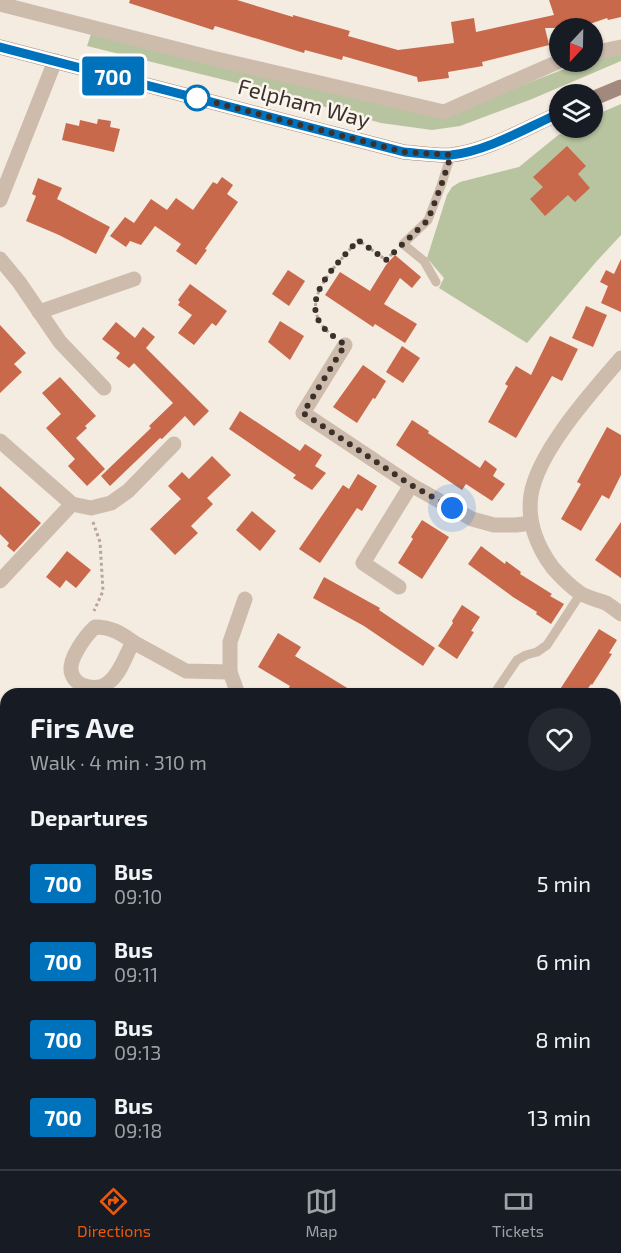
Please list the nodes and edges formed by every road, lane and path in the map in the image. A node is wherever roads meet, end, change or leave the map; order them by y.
1 (0, 4) edge
2 (0, 47) edge
3 (621, 47) edge
4 (603, 50) edge
5 (55, 61) junction
6 (549, 66) edge
7 (621, 87) edge
8 (603, 94) edge
9 (549, 118) edge
10 (451, 155) junction
11 (0, 200) edge
12 (403, 244) junction
13 (0, 258) edge
14 (134, 279) dead end
15 (436, 282) dead end
16 (39, 312) junction
17 (345, 345) joint
18 (621, 358) edge
19 (104, 388) dead end
20 (0, 441) edge
21 (174, 444) dead end
22 (411, 485) junction
23 (72, 504) junction
24 (90, 508) junction
25 (531, 523) junction
26 (0, 581) edge
27 (399, 588) dead end
28 (581, 593) junction
29 (245, 599) dead end
30 (621, 614) edge
31 (95, 627) junction
32 (133, 642) junction
33 (230, 672) junction
34 (236, 688) edge
35 (498, 688) edge

1 - 6 street
2 - 5 main road, Felpham Way
3 - 4 street
5 - 10 main road, Felpham Way
5 - 11 street
7 - 8 main road
9 - 10 main road, Felpham Way
10 - 12 lane
12 - 15 lane
12 - 17 path
13 - 16 street
14 - 16 street
16 - 19 street
17 - 22 street
18 - 25 street
20 - 23 street
21 - 24 street
22 - 25 street
22 - 27 street
23 - 24 street
23 - 26 street
24 - 31 path
25 - 28 street
28 - 30 street
28 - 35 lane
29 - 33 street
31 - 32 street
31 - 32 street
32 - 33 street
33 - 34 street

